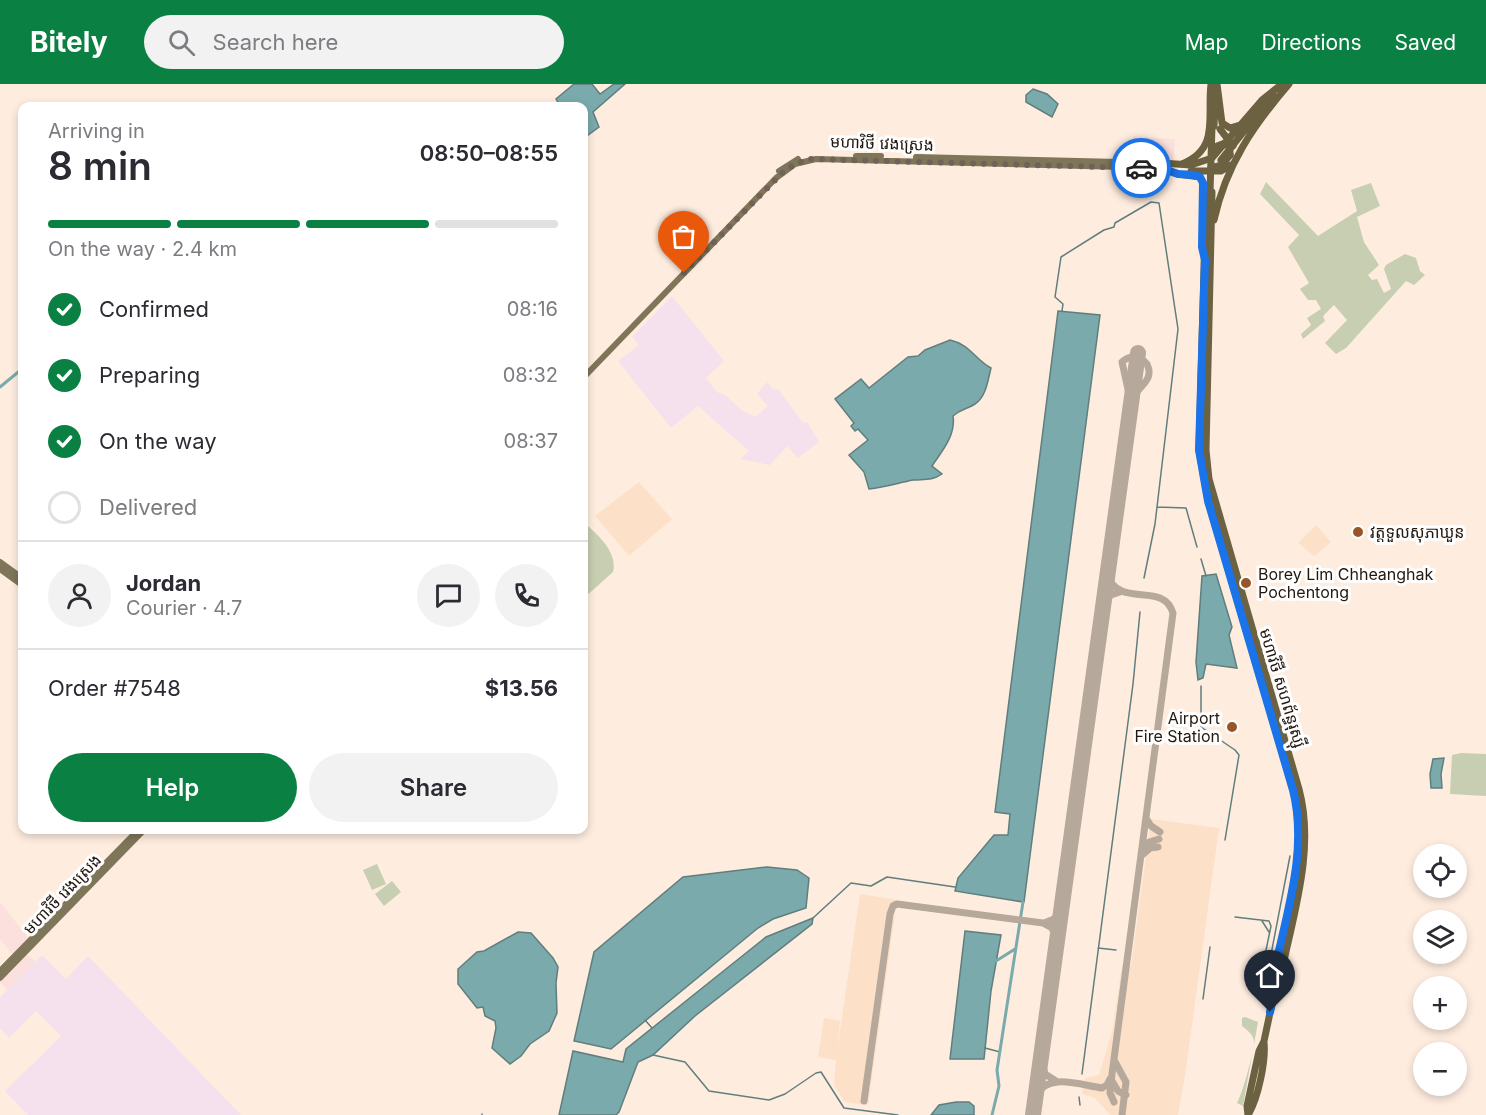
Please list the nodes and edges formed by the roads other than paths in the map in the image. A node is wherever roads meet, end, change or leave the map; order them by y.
1 (1215, 84) edge
2 (1282, 84) edge
3 (1289, 84) edge
4 (1244, 121) junction
5 (1216, 127) junction
6 (1213, 154) junction
7 (1233, 157) junction
8 (1221, 160) dead end
9 (1161, 165) junction
10 (1191, 165) junction
11 (1178, 166) junction
12 (1209, 194) junction
13 (1212, 228) junction
14 (1208, 260) junction
15 (635, 321) junction
16 (588, 367) edge
17 (588, 373) edge
18 (0, 562) edge
19 (0, 569) edge
20 (18, 575) edge
21 (18, 582) edge
22 (134, 834) edge
23 (140, 834) edge
24 (0, 971) edge
25 (0, 978) edge
26 (1248, 1115) edge

1 - 4 highway
1 - 5 highway
1 - 11 highway
2 - 4 highway
2 - 8 highway
3 - 7 highway
4 - 10 highway
5 - 6 highway, bridge
5 - 7 highway, bridge
5 - 12 highway, bridge
6 - 7 highway, bridge
6 - 12 highway, bridge
7 - 9 highway
7 - 10 highway
7 - 13 highway
9 - 11 highway
9 - 14 highway
9 - 15 main road, មហាវិថី វេងស្រេង
10 - 11 highway
12 - 13 highway
12 - 14 highway
13 - 14 highway
14 - 26 highway, មហាវិថី សហព័ន្ធរុស្ស៊ី
15 - 16 main road, មហាវិថី វេងស្រេង
15 - 17 main road, មហាវិថី វេងស្រេង
18 - 20 main road
19 - 21 main road
22 - 24 main road, មហាវិថី វេងស្រេង
23 - 25 main road, មហាវិថី វេងស្រេង

